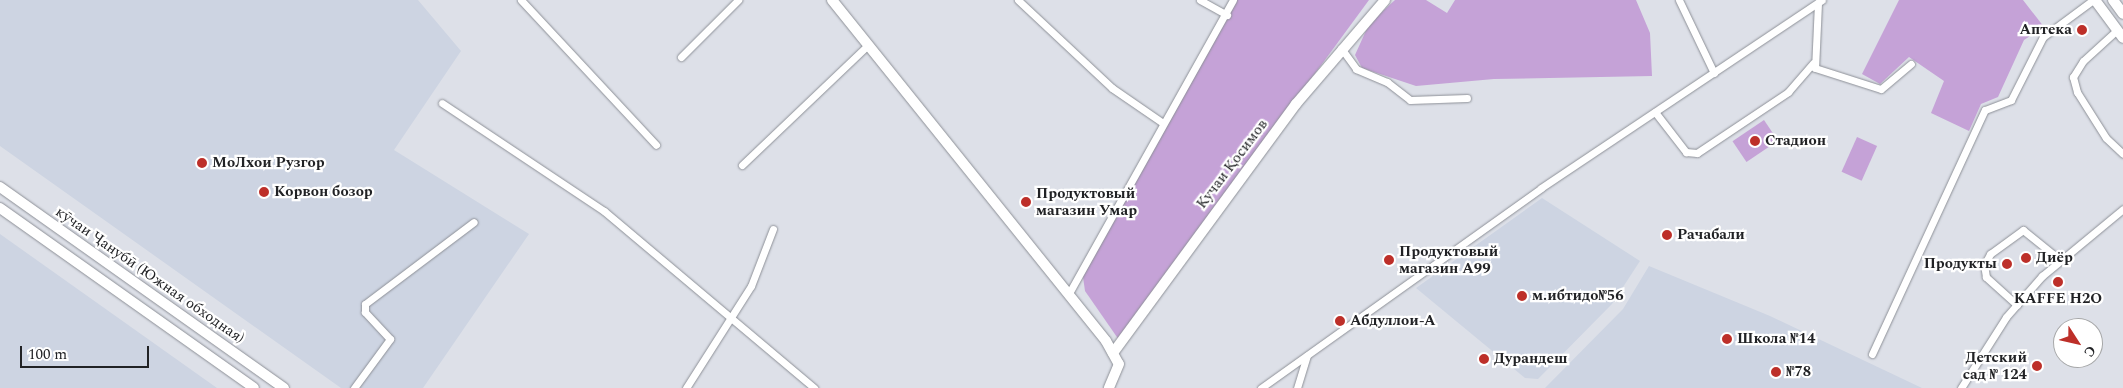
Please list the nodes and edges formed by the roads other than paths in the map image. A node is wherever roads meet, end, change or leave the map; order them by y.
1 (522, 0) edge
2 (738, 0) edge
3 (832, 0) edge
4 (1018, 0) edge
5 (1200, 0) edge
6 (1232, 0) edge
7 (1385, 0) edge
8 (1679, 0) edge
9 (2094, 0) edge
10 (2113, 0) edge
11 (1820, 1) edge
12 (2123, 14) edge
13 (1227, 15) junction
14 (2120, 34) edge
15 (869, 44) junction
16 (1341, 48) junction
17 (681, 57) dead end
18 (1813, 63) junction
19 (1911, 64) dead end
20 (1714, 73) junction
21 (1467, 98) dead end
22 (442, 103) dead end
23 (1656, 112) junction
24 (1163, 122) junction
25 (656, 145) dead end
26 (2123, 154) edge
27 (742, 165) dead end
28 (0, 187) edge
29 (0, 208) edge
30 (2123, 209) edge
31 (474, 222) dead end
32 (773, 229) dead end
33 (2059, 259) junction
34 (1068, 295) junction
35 (2017, 305) junction
36 (734, 317) junction
37 (1113, 353) junction
38 (1872, 354) dead end
39 (1307, 356) junction
40 (254, 388) edge
41 (284, 388) edge
42 (354, 388) edge
43 (686, 388) edge
44 (814, 388) edge
45 (1109, 388) edge
46 (1262, 388) edge
47 (1297, 388) edge
48 (1961, 388) edge

1 - 25 street
2 - 17 street
3 - 15 street
4 - 24 street
5 - 13 street
6 - 13 street
7 - 16 street, Кучаи Қосимов
8 - 20 street
9 - 14 street
9 - 38 street
10 - 12 street
11 - 18 street
11 - 20 street
13 - 24 street
14 - 26 street
15 - 27 street
15 - 34 street
16 - 21 street
16 - 37 street, Кучаи Қосимов
18 - 19 street
18 - 23 street
20 - 23 street
22 - 36 street
23 - 39 street
24 - 34 street
28 - 41 street, кӯчаи Ҷанубӣ (Южная обходная)
29 - 40 street
30 - 33 street
31 - 42 street
32 - 36 street
33 - 35 street
33 - 35 street
34 - 37 street
35 - 48 street
36 - 43 street
36 - 44 street
37 - 45 street
39 - 46 street
39 - 47 street

